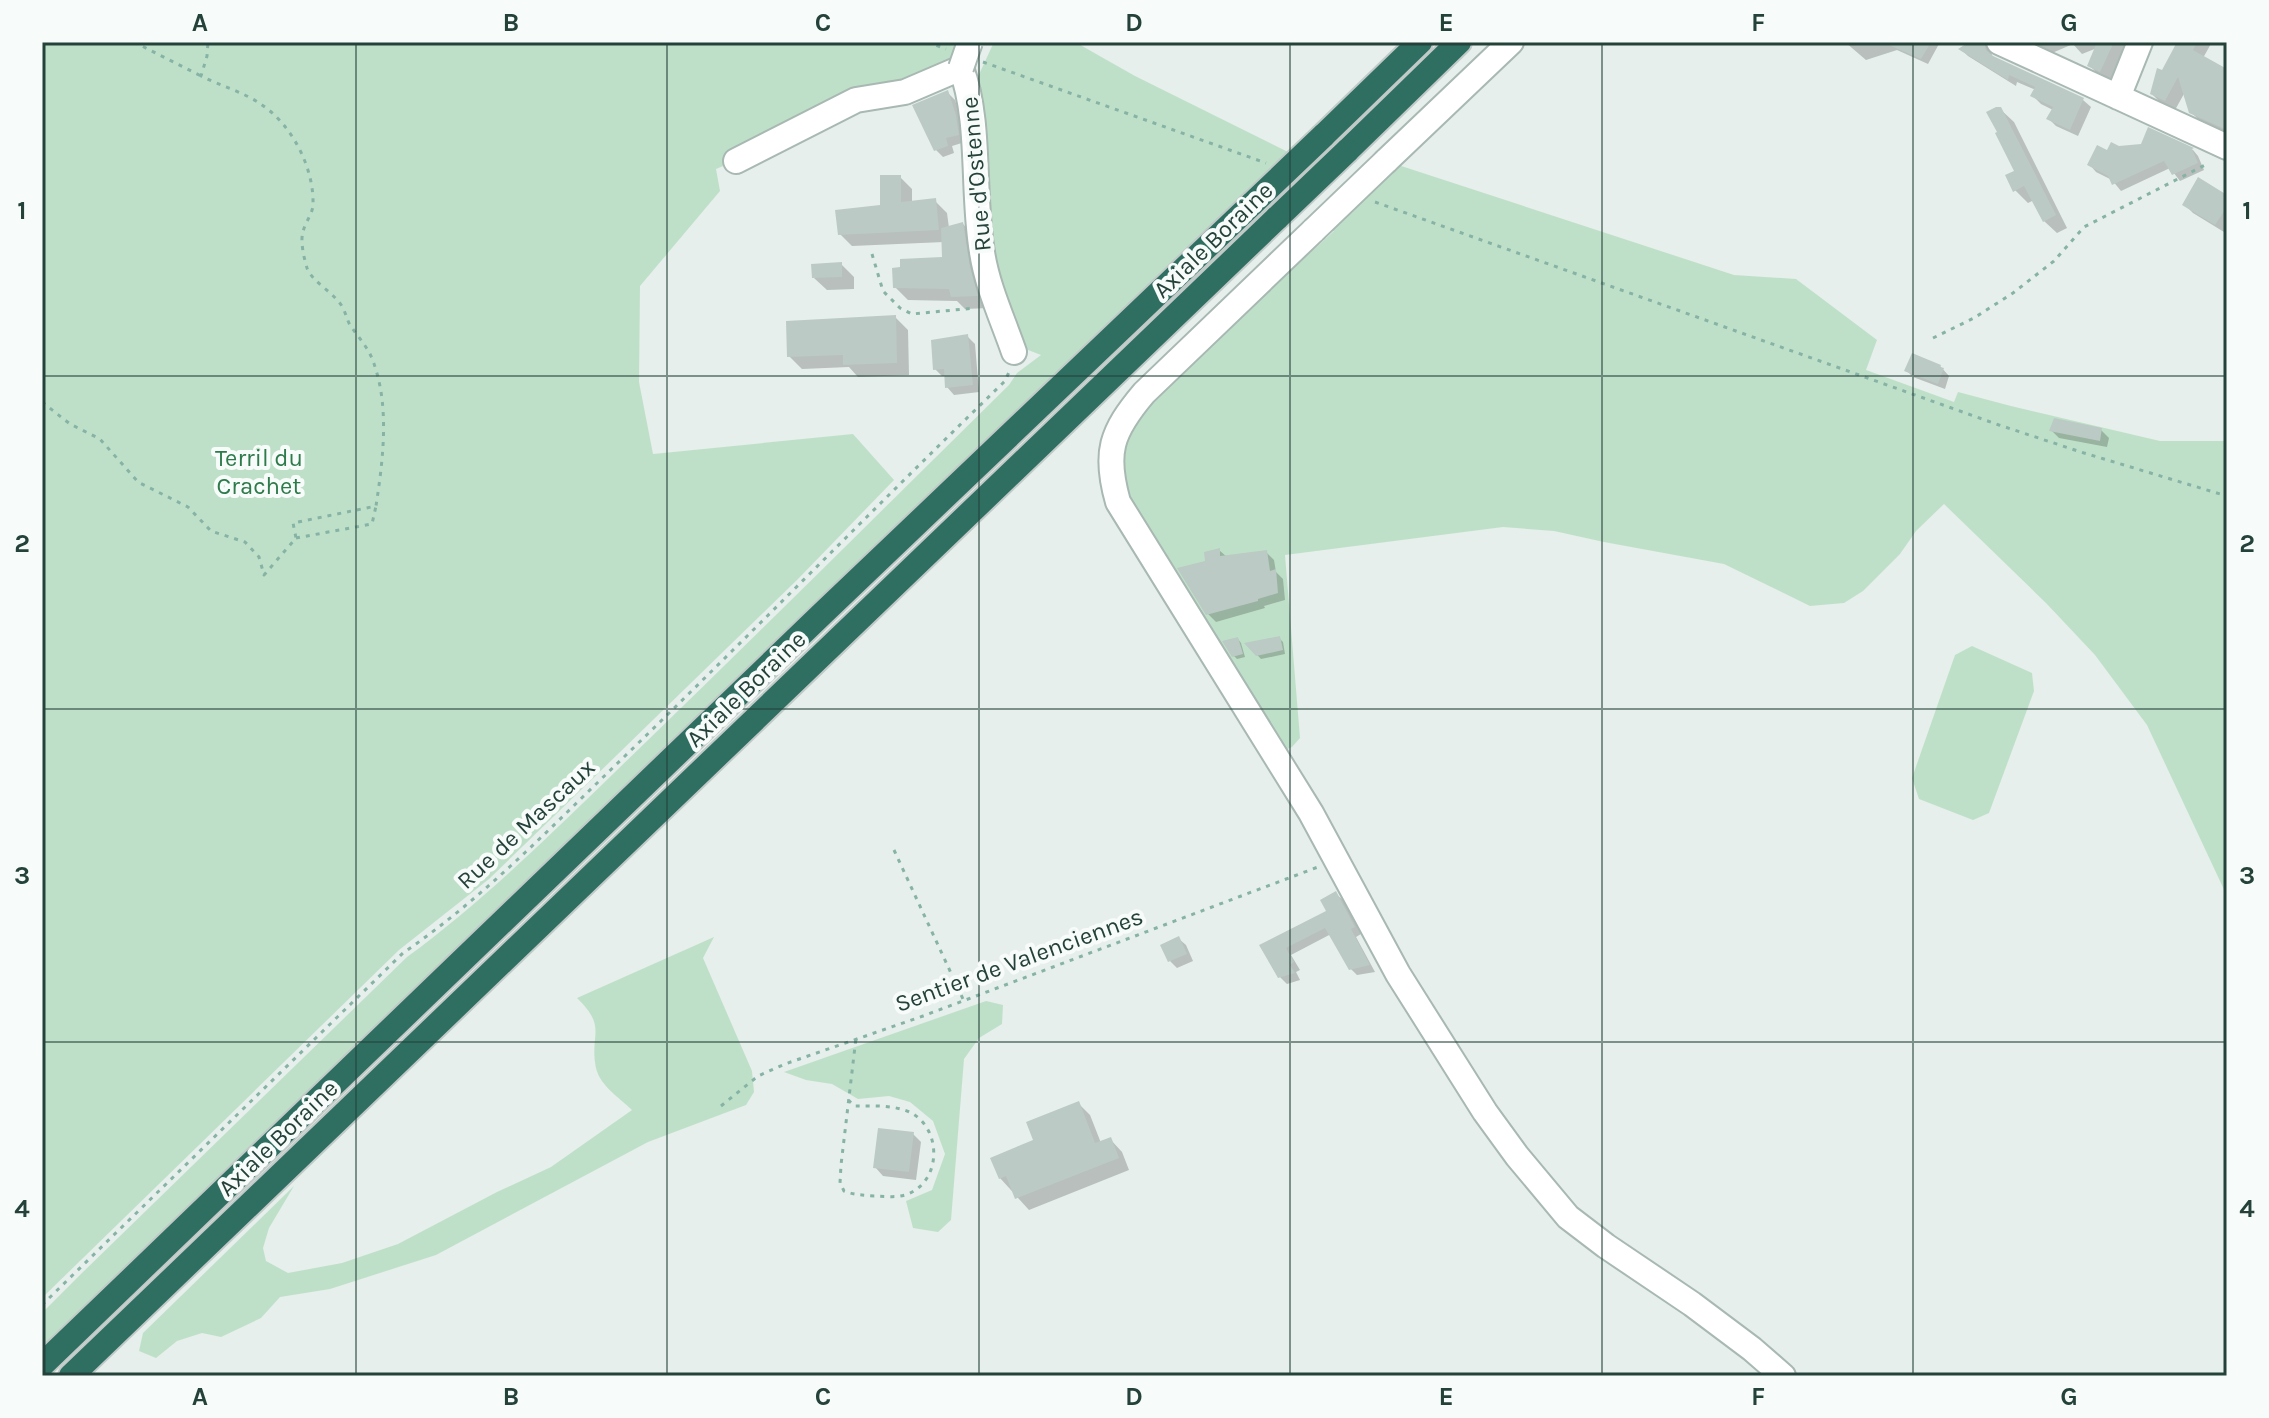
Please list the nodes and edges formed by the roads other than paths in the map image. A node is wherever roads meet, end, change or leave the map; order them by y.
1 (1420, 42) edge
2 (1459, 42) edge
3 (1511, 42) edge
4 (1999, 42) edge
5 (2140, 42) edge
6 (965, 55) edge
7 (2118, 97) junction
8 (2220, 154) edge
9 (736, 161) dead end
10 (1014, 352) road end
11 (42, 1365) edge
12 (71, 1376) edge
13 (1783, 1376) edge

1 - 11 highway, Axiale Boraine, bridge
2 - 12 highway, Axiale Boraine, bridge
3 - 13 street, bridge
4 - 7 street
5 - 7 street
6 - 9 street
6 - 10 street, Rue d'Ostenne
7 - 8 street

